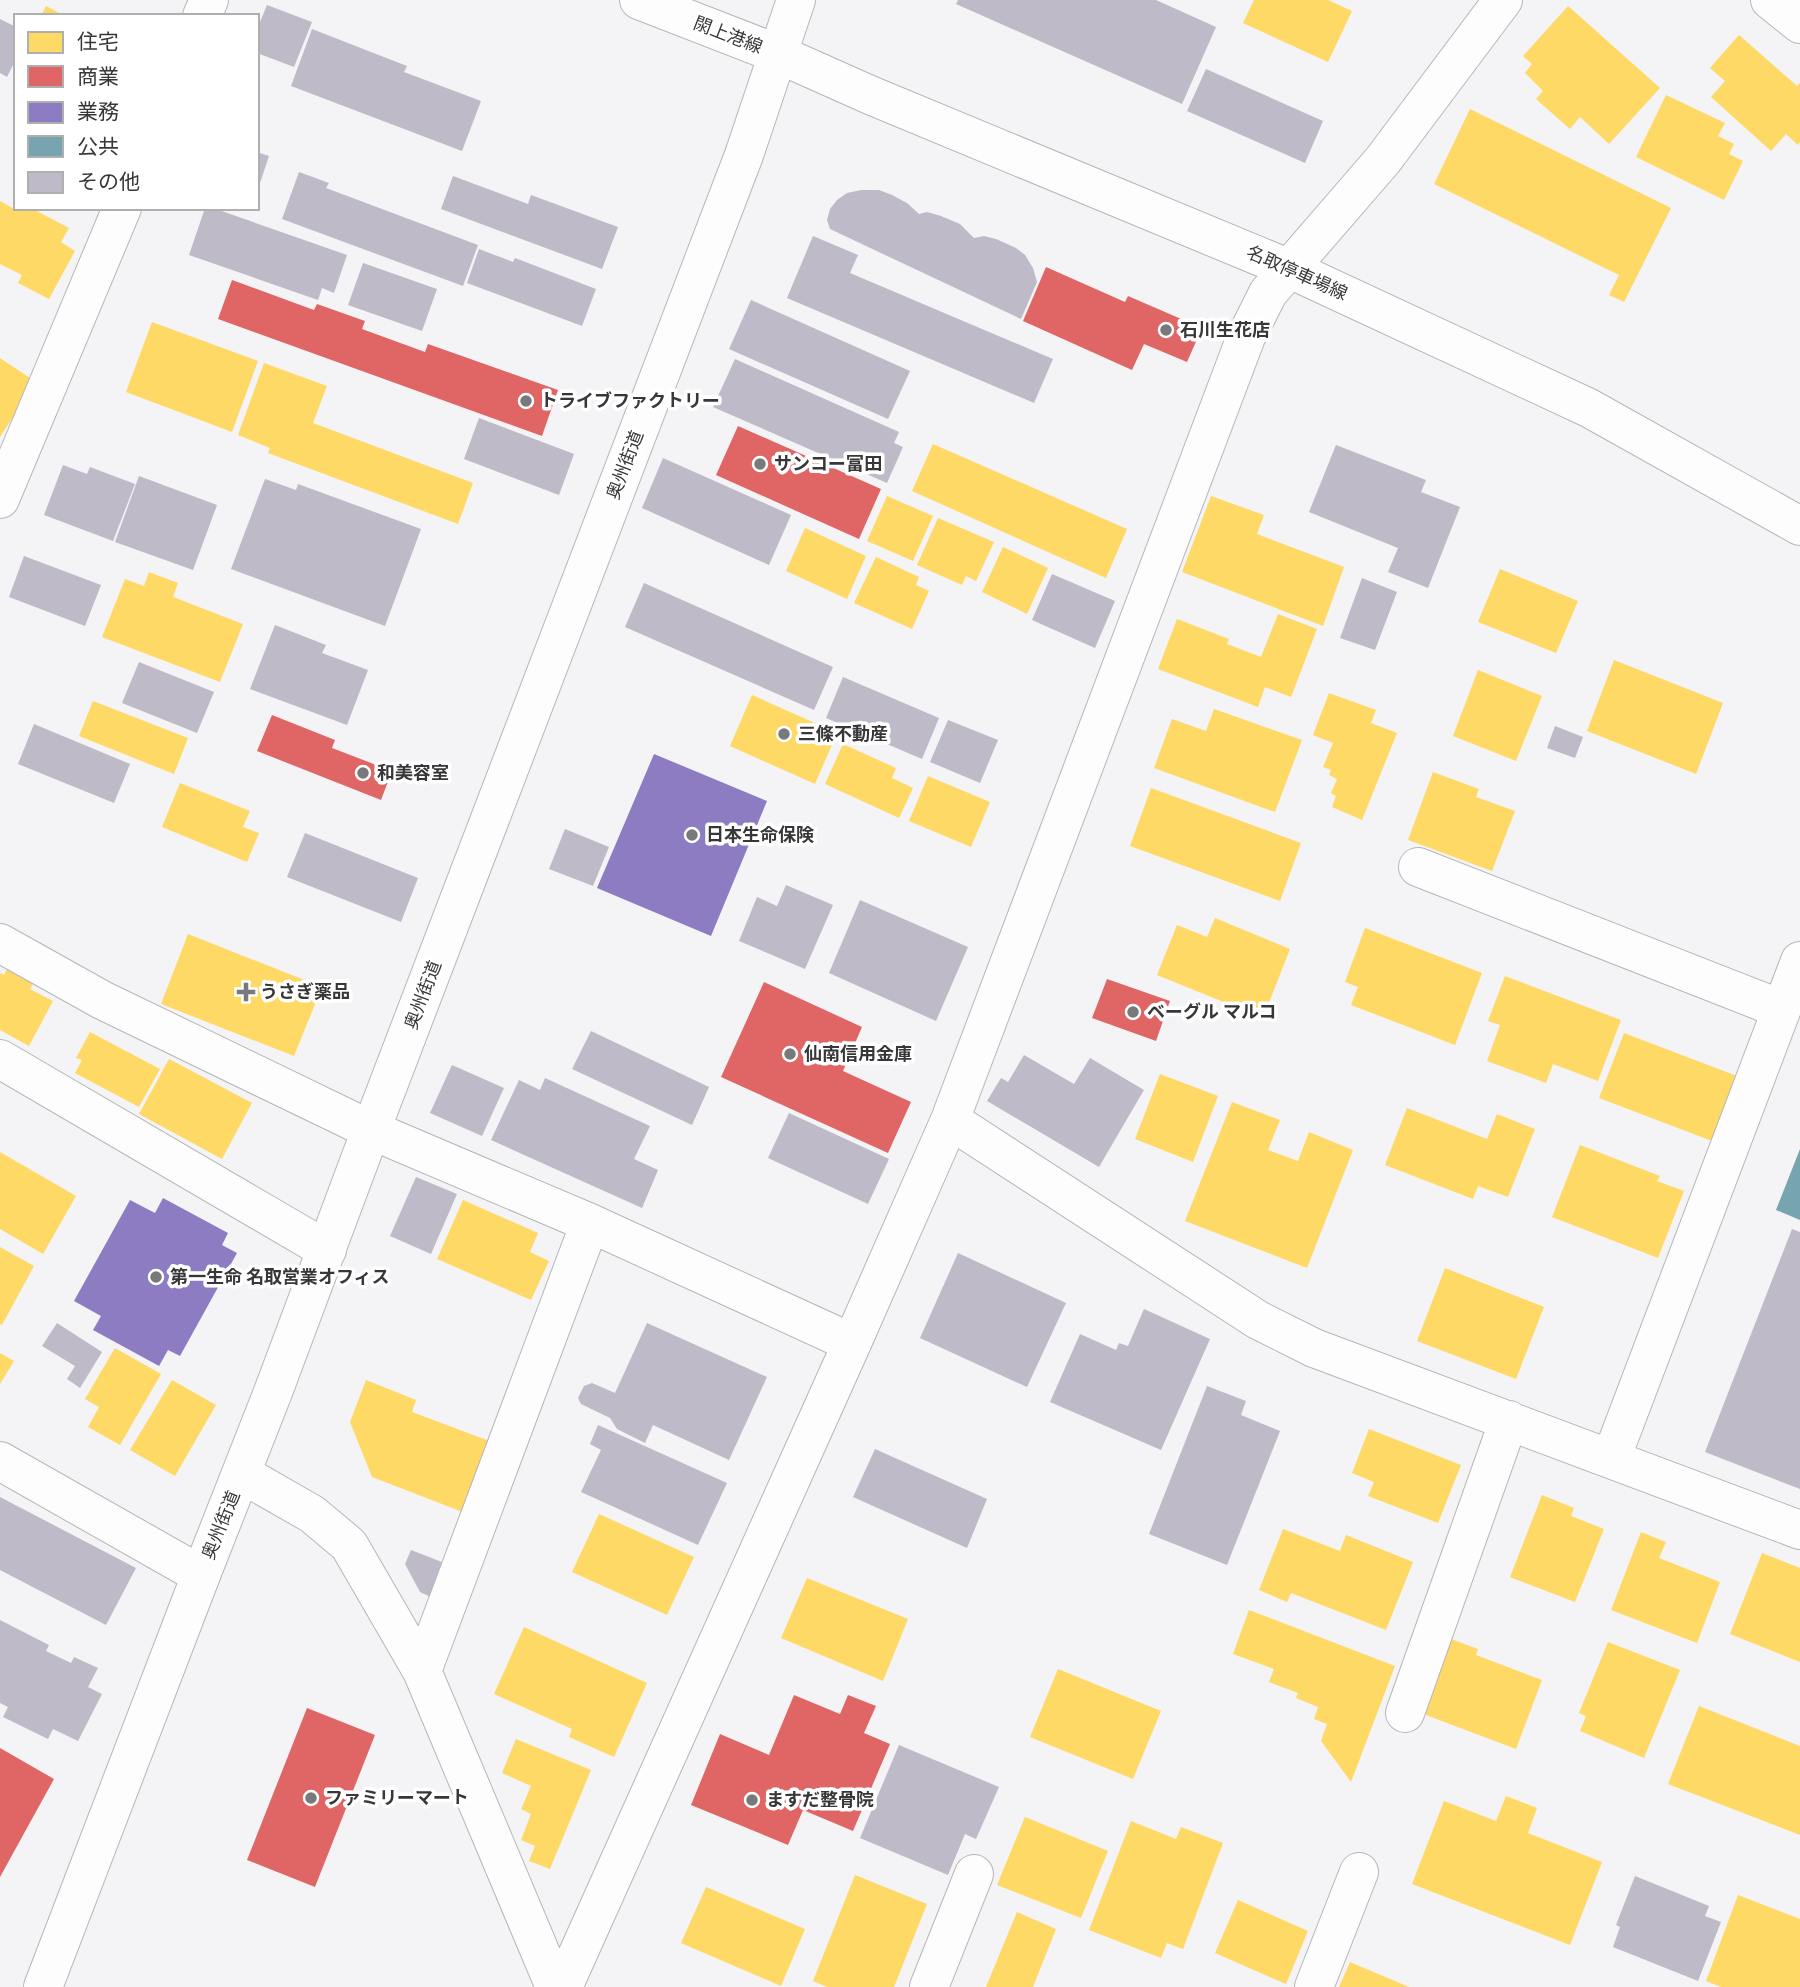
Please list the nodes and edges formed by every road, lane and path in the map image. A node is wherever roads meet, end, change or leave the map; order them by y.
1 (639, 0) edge
2 (796, 0) edge
3 (1503, 0) edge
4 (1770, 0) edge
5 (1800, 24) edge
6 (778, 54) junction
7 (121, 210) edge
8 (1290, 269) junction
9 (0, 499) edge
10 (1800, 526) edge
11 (1418, 867) dead end
12 (0, 943) edge
13 (1800, 961) edge
14 (1781, 1009) junction
15 (0, 1059) edge
16 (950, 1120) junction
17 (371, 1130) junction
18 (590, 1223) junction
19 (327, 1250) junction
20 (852, 1343) junction
21 (1509, 1420) junction
22 (1611, 1459) junction
23 (0, 1461) edge
24 (242, 1474) junction
25 (1800, 1531) edge
26 (201, 1575) junction
27 (422, 1671) junction
28 (1405, 1713) dead end
29 (1359, 1872) dead end
30 (974, 1874) dead end
31 (43, 1987) edge
32 (555, 1987) edge
33 (563, 1987) edge
34 (929, 1987) edge
35 (1314, 1987) edge

1 - 6 street, 閖上港線
2 - 6 street, 奥州街道
3 - 8 street
4 - 5 street
6 - 8 street, 名取停車場線
6 - 17 street, 奥州街道
7 - 9 street
8 - 10 street, 名取停車場線
8 - 16 street
11 - 14 street
12 - 17 street
13 - 14 street
14 - 22 street
15 - 19 street
16 - 20 street
16 - 21 street
17 - 18 street
17 - 19 street, 奥州街道
18 - 20 street
18 - 27 street
19 - 24 street, 奥州街道
20 - 33 street
21 - 22 street
21 - 28 street
22 - 25 street
23 - 26 street
24 - 26 street, 奥州街道
24 - 27 street
26 - 31 street, 奥州街道
27 - 32 street
29 - 35 street
30 - 34 street

